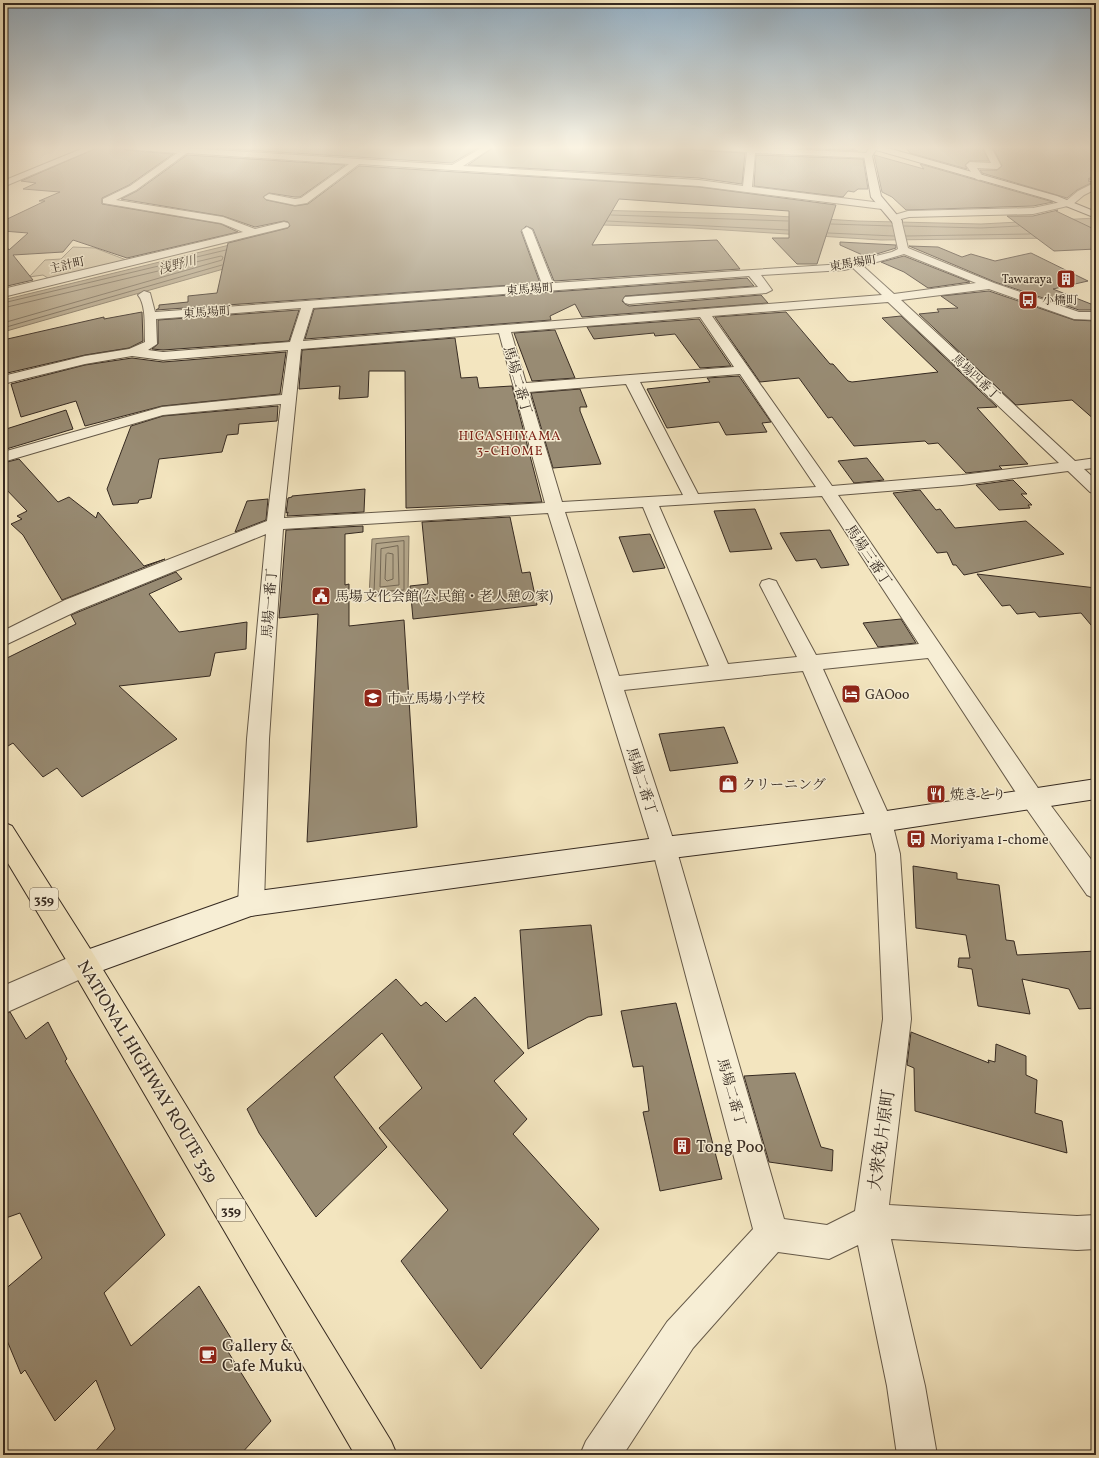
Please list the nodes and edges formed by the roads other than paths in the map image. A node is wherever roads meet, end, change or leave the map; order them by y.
1 (192, 215) edge
2 (891, 215) edge
3 (905, 215) edge
4 (895, 219) junction
5 (284, 225) dead end
6 (527, 230) dead end
7 (253, 232) junction
8 (903, 247) junction
9 (856, 265) junction
10 (752, 272) junction
11 (620, 283) junction
12 (990, 285) junction
13 (549, 288) junction
14 (3, 293) edge
15 (144, 295) dead end
16 (890, 298) junction
17 (629, 300) junction
18 (308, 305) junction
19 (704, 314) junction
20 (150, 316) junction
21 (1078, 316) junction
22 (1096, 316) edge
23 (639, 319) junction
24 (1096, 329) edge
25 (504, 330) junction
26 (295, 346) junction
27 (132, 352) junction
28 (742, 370) junction
29 (631, 379) junction
30 (3, 380) edge
31 (521, 388) junction
32 (289, 399) junction
33 (3, 457) edge
34 (1096, 463) edge
35 (1071, 465) junction
36 (1096, 489) edge
37 (827, 491) junction
38 (693, 499) junction
39 (649, 501) junction
40 (555, 508) junction
41 (275, 524) junction
42 (769, 585) dead end
43 (3, 639) edge
44 (933, 650) junction
45 (810, 663) junction
46 (722, 672) junction
47 (612, 684) junction
48 (1096, 789) edge
49 (1032, 798) junction
50 (880, 822) junction
51 (3, 833) edge
52 (664, 848) junction
53 (1096, 887) edge
54 (251, 904) junction
55 (84, 964) junction
56 (3, 1000) edge
57 (870, 1221) junction
58 (1096, 1232) edge
59 (771, 1234) junction
60 (377, 1455) edge
61 (600, 1455) edge
62 (917, 1455) edge

1 - 7 street
2 - 4 street
3 - 4 street
4 - 8 street
5 - 7 street, 主計町
6 - 13 street
7 - 14 street, 主計町
8 - 9 street, 東馬場町
8 - 12 street
9 - 10 street, 東馬場町
9 - 16 street, 馬場四番丁
10 - 11 street, 東馬場町
10 - 17 street
11 - 13 street, 東馬場町
11 - 17 street
12 - 16 street
12 - 21 street
13 - 18 street, 東馬場町
15 - 20 street
16 - 19 street
16 - 35 street, 馬場四番丁
17 - 23 street
18 - 20 street, 東馬場町
18 - 26 street, 馬場一番丁
19 - 23 street
19 - 28 street, 馬場三番丁
20 - 27 street
21 - 22 street
21 - 24 street
23 - 25 street
25 - 26 street
25 - 31 street, 馬場二番丁
26 - 27 street
26 - 32 street, 馬場一番丁
27 - 30 street
28 - 29 street
28 - 37 street, 馬場三番丁
29 - 31 street
29 - 38 street
31 - 40 street, 馬場二番丁
32 - 33 street
32 - 41 street, 馬場一番丁
34 - 35 street
35 - 36 street, 馬場四番丁
35 - 37 street
37 - 38 street
37 - 44 street, 馬場三番丁
38 - 39 street
39 - 40 street
39 - 46 street
40 - 41 street
40 - 47 street, 馬場二番丁
41 - 43 street
41 - 54 street, 馬場一番丁
42 - 45 street, 大衆免片原町
44 - 45 street
44 - 49 street, 馬場三番丁
45 - 46 street
45 - 50 street, 大衆免片原町
46 - 47 street
47 - 52 street, 馬場二番丁
48 - 49 street
49 - 50 street
49 - 53 street, 馬場三番丁
50 - 52 street
50 - 57 street, 大衆免片原町
51 - 55 highway, NATIONAL HIGHWAY ROUTE 359 / 359
52 - 54 street
52 - 59 street, 馬場二番丁
54 - 55 street
55 - 56 street
55 - 60 highway, NATIONAL HIGHWAY ROUTE 359 / 359
57 - 58 street
57 - 59 street
57 - 62 street, 大衆免片原町
59 - 61 street

